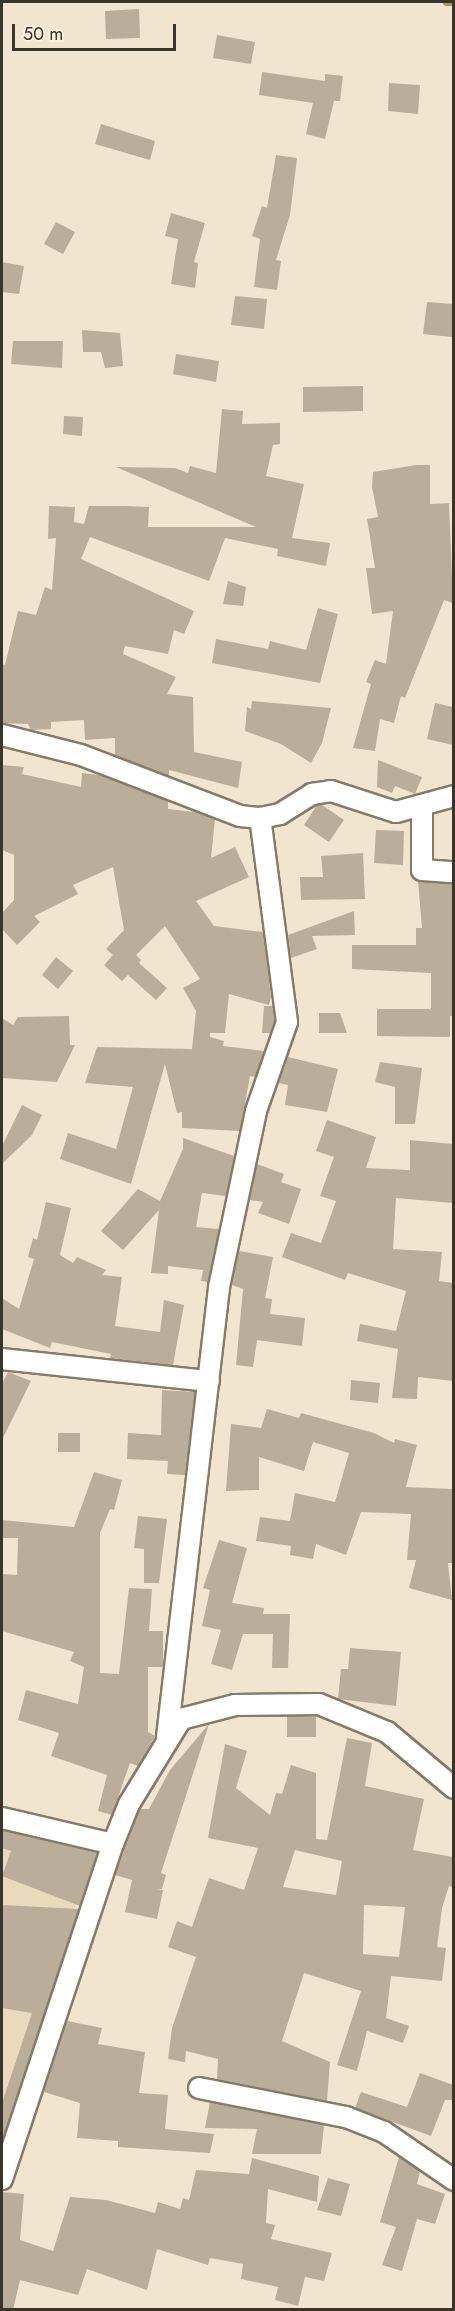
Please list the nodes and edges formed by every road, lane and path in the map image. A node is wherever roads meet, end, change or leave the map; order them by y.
1 (2, 735) edge
2 (453, 796) edge
3 (422, 805) junction
4 (260, 818) junction
5 (453, 872) edge
6 (2, 1359) edge
7 (208, 1381) junction
8 (167, 1737) junction
9 (453, 1788) edge
10 (2, 1818) edge
11 (113, 1844) junction
12 (200, 2088) dead end
13 (2, 2179) edge
14 (453, 2180) edge

1 - 4 street
2 - 3 street
3 - 4 street
3 - 5 street
4 - 7 street
6 - 7 street
7 - 8 street
8 - 9 street
8 - 11 street
10 - 11 street
11 - 13 street
12 - 14 street

